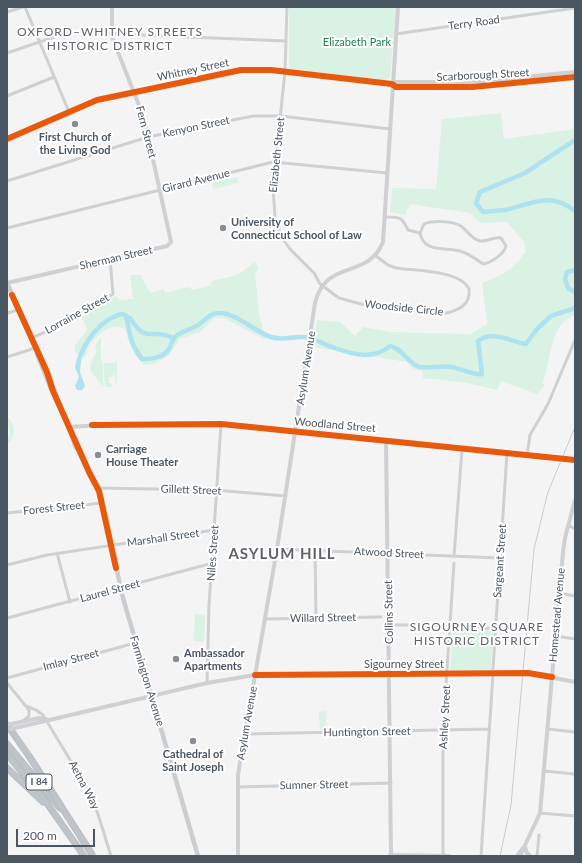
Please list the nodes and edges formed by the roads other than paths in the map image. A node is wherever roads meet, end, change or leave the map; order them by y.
1 (24, 7) edge
2 (112, 7) edge
3 (287, 7) edge
4 (398, 7) edge
5 (575, 8) edge
6 (7, 12) edge
7 (112, 34) junction
8 (396, 34) junction
9 (286, 41) junction
10 (40, 42) junction
11 (7, 54) edge
12 (285, 72) junction
13 (575, 72) edge
14 (566, 74) junction
15 (54, 77) junction
16 (523, 78) junction
17 (575, 78) edge
18 (567, 79) junction
19 (436, 82) junction
20 (471, 82) junction
21 (524, 83) junction
22 (392, 84) junction
23 (472, 87) junction
24 (436, 88) junction
25 (134, 93) junction
26 (7, 96) edge
27 (69, 112) junction
28 (280, 116) junction
29 (390, 129) junction
30 (148, 137) junction
31 (7, 139) edge
32 (275, 161) junction
33 (387, 174) junction
34 (7, 181) edge
35 (160, 189) junction
36 (386, 217) junction
37 (7, 228) edge
38 (420, 233) junction
39 (376, 256) junction
40 (110, 259) junction
41 (7, 283) edge
42 (322, 286) junction
43 (18, 310) junction
44 (7, 314) edge
45 (31, 338) junction
46 (575, 340) edge
47 (36, 350) junction
48 (7, 358) edge
49 (221, 424) junction
50 (69, 427) junction
51 (295, 432) junction
52 (386, 440) junction
53 (462, 449) junction
54 (507, 454) junction
55 (527, 455) junction
56 (575, 460) edge
57 (96, 488) junction
58 (217, 490) junction
59 (286, 496) junction
60 (575, 500) edge
61 (102, 503) junction
62 (7, 513) edge
63 (568, 525) junction
64 (575, 529) edge
65 (214, 530) junction
66 (111, 546) junction
67 (277, 549) junction
68 (315, 550) junction
69 (57, 553) junction
70 (388, 553) junction
71 (454, 556) junction
72 (500, 558) junction
73 (213, 563) junction
74 (454, 563) dead end
75 (7, 565) edge
76 (120, 588) junction
77 (559, 593) junction
78 (575, 596) edge
79 (70, 602) junction
80 (381, 617) dead end
81 (7, 618) edge
82 (316, 618) junction
83 (265, 619) junction
84 (389, 625) junction
85 (450, 626) junction
86 (496, 629) junction
87 (556, 636) junction
88 (575, 639) edge
89 (135, 643) junction
90 (493, 671) junction
91 (389, 674) junction
92 (447, 674) junction
93 (255, 676) junction
94 (552, 677) junction
95 (7, 678) edge
96 (575, 682) edge
97 (7, 683) edge
98 (207, 683) junction
99 (151, 697) junction
100 (26, 706) junction
101 (46, 719) junction
102 (25, 722) junction
103 (8, 727) edge
104 (489, 729) junction
105 (548, 729) junction
106 (443, 730) junction
107 (390, 731) junction
108 (575, 732) edge
109 (245, 734) junction
110 (7, 744) edge
111 (7, 754) edge
112 (7, 768) edge
113 (544, 771) junction
114 (575, 774) edge
115 (391, 783) junction
116 (238, 787) junction
117 (50, 807) junction
118 (540, 813) junction
119 (575, 816) edge
120 (70, 822) junction
121 (539, 835) dead end
122 (524, 846) junction
123 (84, 856) edge
124 (93, 856) edge
125 (111, 856) edge
126 (198, 856) edge
127 (238, 856) edge
128 (390, 856) edge
129 (401, 856) edge
130 (443, 856) edge
131 (449, 856) edge
132 (481, 856) edge
133 (519, 856) edge
134 (530, 856) edge
135 (537, 856) edge

1 - 6 street
1 - 10 street
2 - 7 main road, Fern Street
3 - 9 street, Elizabeth Street
4 - 8 main road
5 - 8 street, Terry Road
7 - 9 street
7 - 10 street
7 - 25 main road, Fern Street
8 - 22 main road
9 - 12 street, Elizabeth Street
10 - 11 street
10 - 15 street
12 - 22 main road, Whitney Street
12 - 25 main road, Whitney Street
12 - 28 street, Elizabeth Street
13 - 14 main road, Scarborough Street
14 - 16 main road, Scarborough Street
14 - 18 main road
15 - 26 street
15 - 27 street
16 - 20 main road, Scarborough Street
16 - 21 main road
17 - 18 main road, Scarborough Street
18 - 21 main road, Scarborough Street
19 - 20 main road, Scarborough Street
19 - 22 main road, Scarborough Street
19 - 24 main road
20 - 23 main road
21 - 23 main road, Scarborough Street
22 - 24 main road, Scarborough Street
22 - 29 main road
23 - 24 main road, Scarborough Street
25 - 27 main road, Whitney Street
25 - 30 main road, Fern Street
27 - 31 main road, Whitney Street
28 - 29 street, Kenyon Street
28 - 30 street, Kenyon Street
28 - 32 street, Elizabeth Street
29 - 33 main road
30 - 34 street, Kenyon Street
30 - 35 main road, Fern Street
32 - 33 street, Girard Avenue
32 - 35 street, Girard Avenue
32 - 42 street, Elizabeth Street
33 - 36 main road
35 - 37 street, Girard Avenue
35 - 40 main road, Sherman Street
36 - 38 street
36 - 39 main road
38 - 38 street
39 - 42 main road
39 - 42 street, Woodside Circle
40 - 41 main road, Sherman Street
40 - 45 street, Lorraine Street
41 - 43 main road, Farmington Avenue
42 - 51 main road, Asylum Avenue
43 - 44 street
43 - 45 main road, Farmington Avenue
45 - 47 main road, Farmington Avenue
46 - 55 street
47 - 48 street
47 - 50 main road, Farmington Avenue
49 - 50 main road, Woodland Street
49 - 51 main road, Woodland Street
49 - 58 street, Niles Street
50 - 57 main road, Farmington Avenue
51 - 52 main road, Woodland Street
51 - 59 main road, Asylum Avenue
52 - 53 main road, Woodland Street
52 - 70 main road, Collins Street
53 - 54 main road, Woodland Street
53 - 71 street
54 - 55 main road, Woodland Street
54 - 72 street, Sargeant Street
55 - 56 main road, Woodland Street
57 - 58 street, Gillett Street
57 - 61 main road, Farmington Avenue
58 - 59 street, Gillett Street
58 - 65 street, Niles Street
59 - 67 main road, Asylum Avenue
60 - 63 main road, Homestead Avenue
61 - 62 street, Forest Street
61 - 66 main road, Farmington Avenue
63 - 64 street
63 - 77 main road, Homestead Avenue
65 - 66 street, Marshall Street
65 - 73 street, Niles Street
66 - 69 street, Marshall Street
66 - 76 main road, Farmington Avenue
67 - 68 street, Atwood Street
67 - 83 main road, Asylum Avenue
68 - 70 street, Atwood Street
68 - 82 street
69 - 75 street, Marshall Street
69 - 79 street
70 - 71 street, Atwood Street
70 - 84 main road, Collins Street
71 - 72 street, Atwood Street
72 - 86 street, Sargeant Street
73 - 76 street, Laurel Street
73 - 98 street, Niles Street
74 - 85 street, Ashley Street
76 - 79 street, Laurel Street
76 - 89 main road, Farmington Avenue
77 - 78 street
77 - 87 main road, Homestead Avenue
79 - 81 street, Laurel Street
80 - 82 street, Willard Street
82 - 83 street, Willard Street
83 - 93 main road, Asylum Avenue
84 - 85 street
84 - 91 main road, Collins Street
85 - 86 street
85 - 92 street, Ashley Street
86 - 90 street, Sargeant Street
87 - 88 street
87 - 94 main road, Homestead Avenue
89 - 95 street, Imlay Street
89 - 99 main road, Farmington Avenue
90 - 92 main road, Sigourney Street
90 - 94 main road, Sigourney Street, bridge
90 - 104 street, Sargeant Street
91 - 92 main road, Sigourney Street
91 - 93 main road, Sigourney Street
91 - 107 main road, Collins Street
92 - 106 street, Ashley Street
93 - 98 main road, Sigourney Street
93 - 109 main road, Asylum Avenue
94 - 96 main road, Sigourney Street
94 - 105 main road, Homestead Avenue
97 - 100 street
98 - 99 main road, Sigourney Street
99 - 101 main road, Sigourney Street
99 - 126 main road, Farmington Avenue
100 - 101 street
100 - 102 street
101 - 102 main road, Sigourney Street
101 - 125 street, Aetna Way
102 - 103 main road, Sigourney Street, bridge
102 - 103 main road, Sigourney Street, bridge
103 - 120 highway, bridge
104 - 106 street, Huntington Street
104 - 132 street, Sargeant Street
105 - 108 street
105 - 113 main road, Homestead Avenue
106 - 107 street, Huntington Street
106 - 130 street, Ashley Street
107 - 109 street, Huntington Street
107 - 115 main road, Collins Street
109 - 116 main road, Asylum Avenue
110 - 120 highway, I 84, bridge
111 - 117 highway, I 84
112 - 117 highway
113 - 114 street
113 - 118 main road, Homestead Avenue
115 - 116 street, Sumner Street
115 - 128 main road, Collins Street
116 - 127 main road, Asylum Avenue
117 - 123 highway, I 84
118 - 119 street
118 - 122 main road, Homestead Avenue
120 - 124 highway, I 84, bridge
121 - 135 street
122 - 133 main road, Homestead Avenue
122 - 134 main road
128 - 129 main road
129 - 130 main road
130 - 131 main road

